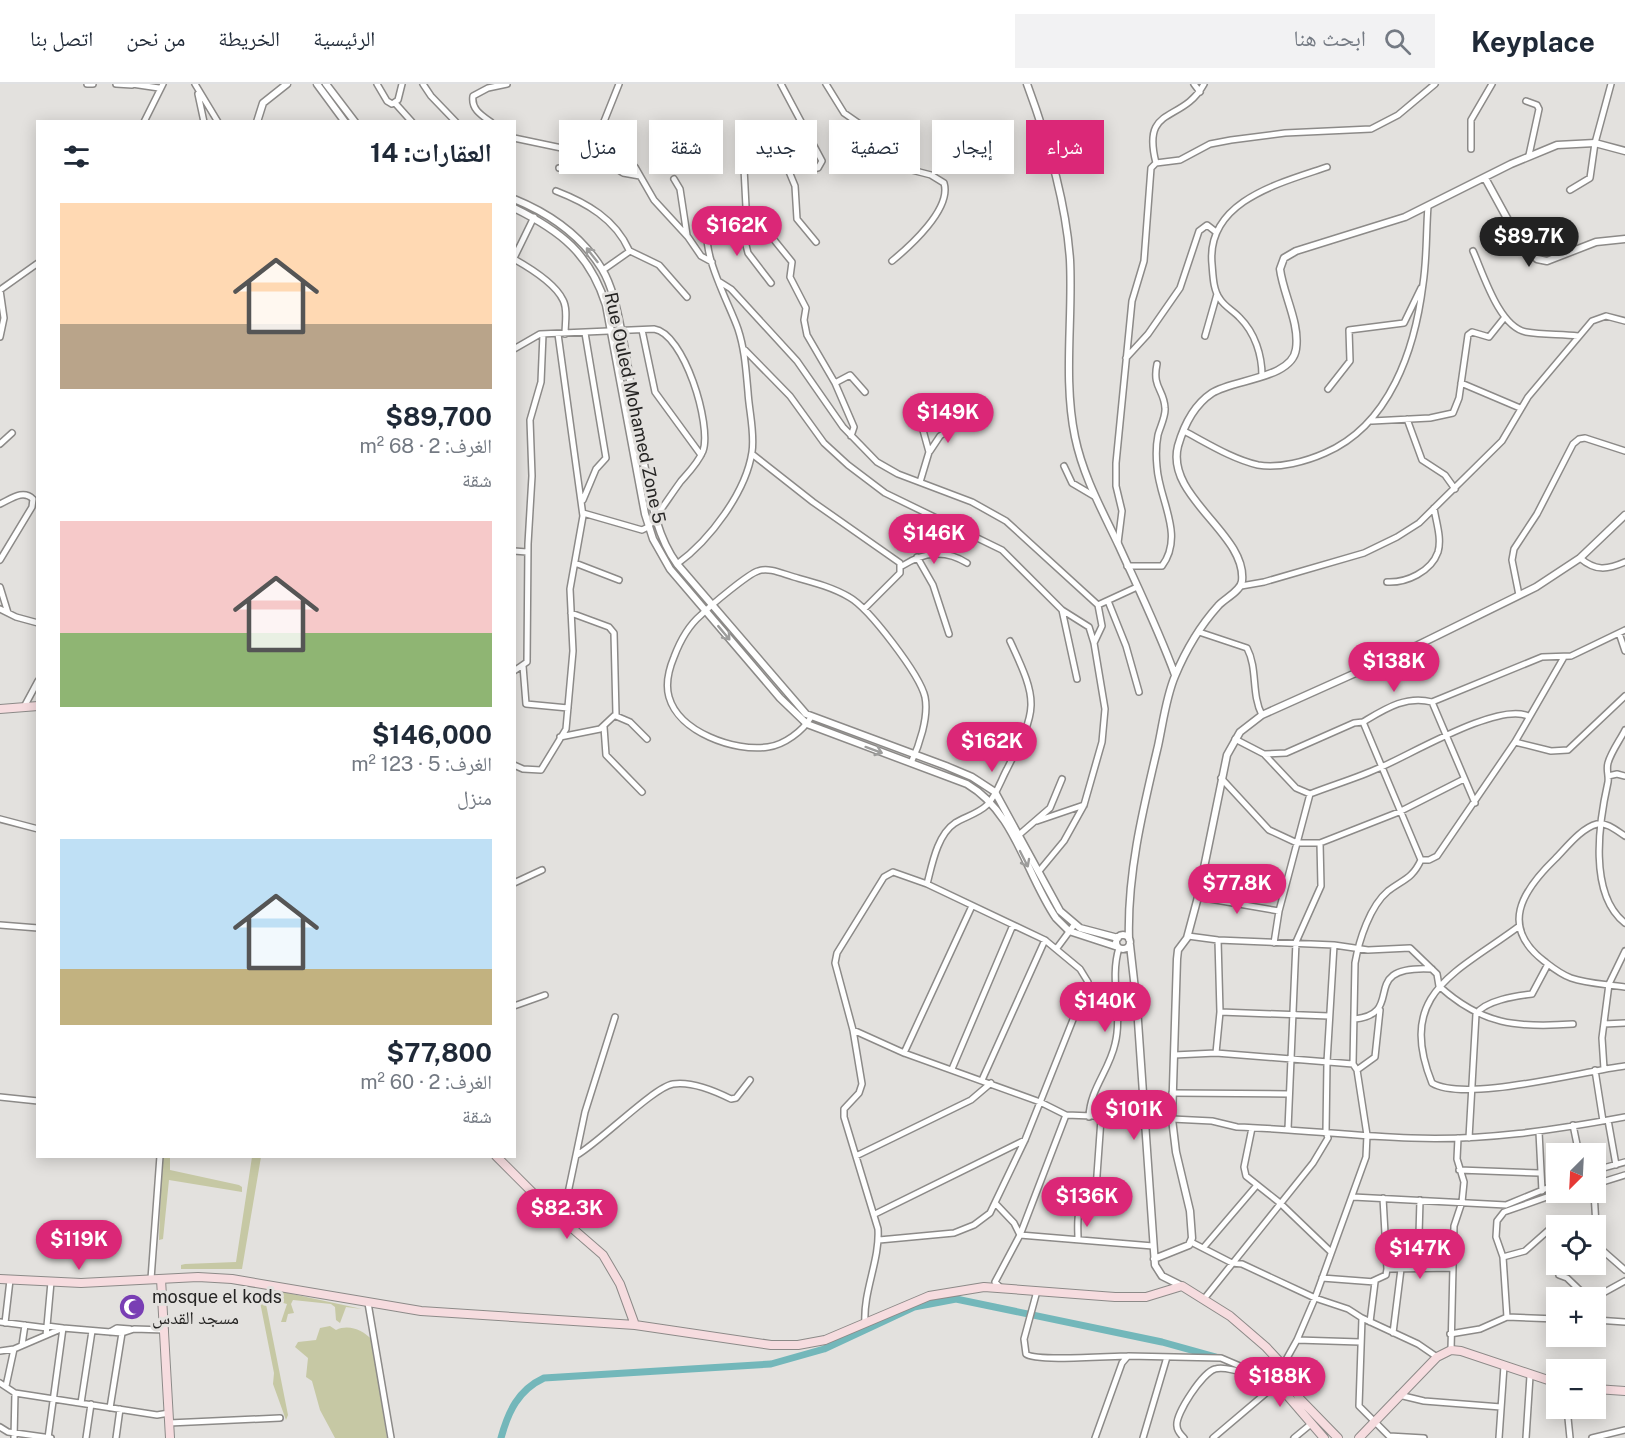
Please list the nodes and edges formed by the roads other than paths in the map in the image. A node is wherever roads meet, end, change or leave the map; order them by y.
1 (87, 84) edge
2 (93, 84) edge
3 (116, 84) edge
4 (132, 84) edge
5 (195, 84) edge
6 (287, 84) edge
7 (317, 84) edge
8 (326, 84) edge
9 (377, 84) edge
10 (402, 84) edge
11 (423, 84) edge
12 (507, 84) edge
13 (619, 84) edge
14 (780, 84) edge
15 (826, 84) edge
16 (1027, 84) edge
17 (1194, 84) edge
18 (1204, 84) edge
19 (1435, 84) edge
20 (1492, 84) edge
21 (1611, 84) edge
22 (161, 86) edge
23 (198, 91) junction
24 (1200, 92) junction
25 (1526, 101) dead end
26 (395, 103) junction
27 (145, 120) edge
28 (204, 120) edge
29 (217, 120) edge
30 (258, 120) edge
31 (344, 120) edge
32 (353, 120) edge
33 (410, 120) edge
34 (454, 120) edge
35 (489, 120) edge
36 (800, 120) edge
37 (516, 138) edge
38 (1594, 144) junction
39 (559, 147) edge
40 (1471, 149) dead end
41 (817, 151) edge
42 (1625, 151) edge
43 (1529, 155) junction
44 (1156, 163) junction
45 (1327, 167) dead end
46 (817, 168) edge
47 (625, 174) edge
48 (746, 174) edge
49 (790, 174) edge
50 (640, 176) junction
51 (1485, 178) junction
52 (674, 179) dead end
53 (1570, 190) dead end
54 (556, 191) dead end
55 (516, 200) edge
56 (1428, 206) junction
57 (516, 209) edge
58 (740, 213) junction
59 (534, 217) junction
60 (1216, 232) junction
61 (688, 237) junction
62 (1625, 239) edge
63 (816, 242) dead end
64 (629, 250) junction
65 (1473, 251) dead end
66 (516, 255) edge
67 (516, 260) edge
68 (892, 261) dead end
69 (712, 262) junction
70 (36, 264) edge
71 (603, 270) junction
72 (1424, 281) junction
73 (720, 282) junction
74 (771, 284) dead end
75 (0, 290) edge
76 (1217, 294) junction
77 (687, 297) dead end
78 (1505, 317) junction
79 (1625, 321) edge
80 (642, 330) junction
81 (621, 331) junction
82 (612, 332) junction
83 (585, 333) junction
84 (543, 334) junction
85 (561, 334) junction
86 (1205, 336) dead end
87 (1578, 336) junction
88 (0, 337) edge
89 (516, 348) edge
90 (745, 350) junction
91 (1126, 358) junction
92 (1157, 364) dead end
93 (1262, 376) junction
94 (835, 383) junction
95 (1461, 383) junction
96 (1328, 389) dead end
97 (865, 392) dead end
98 (915, 401) dead end
99 (1520, 408) junction
100 (1407, 419) junction
101 (1372, 421) junction
102 (956, 425) dead end
103 (1184, 431) junction
104 (12, 433) dead end
105 (851, 436) junction
106 (0, 444) edge
107 (1625, 451) edge
108 (929, 452) junction
109 (752, 454) junction
110 (701, 455) junction
111 (1064, 466) dead end
112 (920, 482) junction
113 (1455, 489) junction
114 (1094, 496) junction
115 (583, 502) junction
116 (0, 504) edge
117 (1434, 508) junction
118 (583, 513) junction
119 (1625, 515) edge
120 (656, 518) junction
121 (648, 527) junction
122 (1118, 544) junction
123 (516, 551) edge
124 (527, 552) junction
125 (917, 557) junction
126 (1580, 558) junction
127 (0, 560) edge
128 (1625, 562) edge
129 (967, 563) dead end
130 (575, 564) junction
131 (677, 564) junction
132 (902, 566) junction
133 (1128, 566) junction
134 (619, 580) dead end
135 (1387, 582) dead end
136 (1241, 586) junction
137 (0, 587) edge
138 (1137, 587) junction
139 (1519, 595) junction
140 (1108, 601) junction
141 (713, 605) junction
142 (1098, 606) junction
143 (0, 609) edge
144 (864, 609) junction
145 (705, 610) junction
146 (1062, 610) junction
147 (8, 613) junction
148 (571, 614) junction
149 (36, 621) edge
150 (1625, 630) edge
151 (1199, 632) junction
152 (1619, 633) junction
153 (949, 634) dead end
154 (1010, 641) dead end
155 (1094, 643) junction
156 (1625, 651) edge
157 (1564, 657) junction
158 (523, 666) junction
159 (516, 670) edge
160 (1175, 675) junction
161 (1077, 679) dead end
162 (36, 685) edge
163 (1139, 692) dead end
164 (1625, 696) edge
165 (1432, 702) junction
166 (36, 706) edge
167 (24, 707) junction
168 (568, 708) junction
169 (0, 709) edge
170 (1262, 715) junction
171 (616, 716) junction
172 (1528, 716) junction
173 (812, 717) junction
174 (1363, 722) junction
175 (807, 724) junction
176 (604, 727) junction
177 (1625, 730) edge
178 (1446, 734) junction
179 (561, 737) junction
180 (647, 739) dead end
181 (1235, 739) junction
182 (1515, 742) junction
183 (915, 754) junction
184 (1264, 754) junction
185 (911, 763) junction
186 (516, 766) edge
187 (1380, 768) junction
188 (1608, 776) junction
189 (1625, 776) edge
190 (1221, 778) junction
191 (1062, 779) dead end
192 (1464, 779) junction
193 (642, 792) dead end
194 (995, 792) junction
195 (1310, 794) junction
196 (991, 800) junction
197 (1475, 803) junction
198 (1084, 805) junction
199 (1399, 812) junction
200 (0, 819) edge
201 (1036, 821) junction
202 (1599, 823) junction
203 (36, 828) edge
204 (1020, 834) junction
205 (1625, 836) edge
206 (1297, 843) junction
207 (1320, 843) junction
208 (1421, 860) junction
209 (542, 870) dead end
210 (1040, 870) junction
211 (516, 882) edge
212 (927, 884) junction
213 (1198, 897) junction
214 (972, 906) junction
215 (1279, 911) junction
216 (1128, 916) junction
217 (1625, 923) edge
218 (0, 925) edge
219 (1013, 925) junction
220 (1518, 927) junction
221 (36, 928) edge
222 (1071, 928) junction
223 (1188, 936) junction
224 (1119, 937) junction
225 (1045, 940) junction
226 (1218, 940) junction
227 (1129, 942) junction
228 (1296, 942) junction
229 (1274, 943) junction
230 (1334, 945) junction
231 (1057, 948) junction
232 (1119, 948) junction
233 (1357, 948) junction
234 (1625, 951) edge
235 (1548, 964) junction
236 (1131, 965) junction
237 (1432, 969) junction
238 (1609, 984) junction
239 (1439, 986) junction
240 (1625, 987) edge
241 (545, 995) dead end
242 (516, 1005) edge
243 (1381, 1008) junction
244 (1220, 1012) junction
245 (1476, 1014) junction
246 (1291, 1015) junction
247 (1329, 1016) junction
248 (615, 1017) dead end
249 (1355, 1019) junction
250 (1625, 1023) edge
251 (1573, 1024) dead end
252 (1604, 1024) junction
253 (853, 1030) junction
254 (904, 1053) junction
255 (1216, 1053) junction
256 (1174, 1055) junction
257 (1290, 1058) junction
258 (1327, 1062) junction
259 (1625, 1066) edge
260 (1355, 1067) junction
261 (952, 1069) junction
262 (1604, 1069) junction
263 (1595, 1070) junction
264 (750, 1080) dead end
265 (982, 1080) junction
266 (991, 1083) junction
267 (1470, 1090) junction
268 (1172, 1093) junction
269 (1289, 1094) junction
270 (0, 1097) edge
271 (36, 1101) edge
272 (1040, 1102) junction
273 (1066, 1115) junction
274 (1089, 1117) junction
275 (1625, 1117) edge
276 (1145, 1118) junction
277 (1101, 1119) junction
278 (1172, 1119) junction
279 (1606, 1121) junction
280 (1573, 1125) junction
281 (1252, 1128) junction
282 (1288, 1129) junction
283 (1326, 1132) junction
284 (1539, 1132) junction
285 (1367, 1135) junction
286 (1458, 1138) junction
287 (1469, 1138) junction
288 (1025, 1140) junction
289 (1577, 1143) edge
290 (577, 1155) junction
291 (856, 1156) junction
292 (160, 1158) edge
293 (498, 1158) edge
294 (1625, 1162) edge
295 (1616, 1165) junction
296 (1606, 1168) edge
297 (1459, 1170) junction
298 (1539, 1173) junction
299 (1625, 1175) edge
300 (1606, 1181) edge
301 (1257, 1185) junction
302 (1546, 1189) edge
303 (1542, 1191) junction
304 (1353, 1197) junction
305 (1383, 1198) junction
306 (1546, 1198) edge
307 (1420, 1200) junction
308 (1462, 1202) junction
309 (1280, 1203) junction
310 (996, 1204) junction
311 (555, 1214) junction
312 (875, 1214) junction
313 (1546, 1232) edge
314 (1020, 1235) junction
315 (1078, 1239) junction
316 (879, 1240) junction
317 (1191, 1242) junction
318 (1153, 1246) junction
319 (1204, 1247) junction
320 (1331, 1252) junction
321 (1606, 1253) edge
322 (1503, 1257) junction
323 (1154, 1259) junction
324 (1232, 1263) junction
325 (1453, 1268) junction
326 (1387, 1269) junction
327 (1401, 1269) junction
328 (1418, 1269) junction
329 (1625, 1270) edge
330 (1559, 1275) dead end
331 (1322, 1278) junction
332 (0, 1279) edge
333 (151, 1279) junction
334 (161, 1279) junction
335 (10, 1280) junction
336 (1373, 1281) junction
337 (1625, 1281) edge
338 (51, 1282) junction
339 (1182, 1286) junction
340 (1576, 1287) edge
341 (1001, 1288) junction
342 (1037, 1291) junction
343 (1606, 1291) edge
344 (1315, 1298) junction
345 (1204, 1299) junction
346 (368, 1303) junction
347 (1507, 1317) junction
348 (1362, 1318) junction
349 (1546, 1319) edge
350 (1606, 1321) edge
351 (3, 1322) edge
352 (1370, 1322) junction
353 (1625, 1322) edge
354 (865, 1323) junction
355 (25, 1325) junction
356 (635, 1325) junction
357 (63, 1328) junction
358 (134, 1329) junction
359 (46, 1330) junction
360 (165, 1330) junction
361 (92, 1331) junction
362 (108, 1332) junction
363 (122, 1333) junction
364 (1393, 1333) junction
365 (1450, 1334) junction
366 (1297, 1340) junction
367 (1360, 1341) junction
368 (22, 1345) junction
369 (14, 1349) junction
370 (1451, 1350) junction
371 (0, 1351) edge
372 (1273, 1355) junction
373 (1128, 1356) junction
374 (1167, 1357) junction
375 (1437, 1357) junction
376 (1504, 1366) junction
377 (1282, 1367) junction
378 (1251, 1370) junction
379 (1530, 1376) junction
380 (1546, 1380) edge
381 (1280, 1381) junction
382 (3, 1385) edge
383 (1606, 1390) edge
384 (1625, 1391) edge
385 (15, 1393) junction
386 (1400, 1395) junction
387 (53, 1399) junction
388 (81, 1403) junction
389 (91, 1404) junction
390 (1501, 1407) junction
391 (110, 1408) junction
392 (120, 1409) junction
393 (169, 1413) junction
394 (280, 1418) dead end
395 (1568, 1419) edge
396 (169, 1422) junction
397 (1374, 1423) junction
398 (1311, 1424) junction
399 (0, 1427) edge
400 (1625, 1430) edge
401 (14, 1435) edge
402 (1389, 1437) edge
403 (47, 1438) edge
404 (86, 1438) edge
405 (116, 1438) edge
406 (170, 1438) edge
407 (391, 1438) edge
408 (1095, 1438) edge
409 (1143, 1438) edge
410 (1184, 1438) edge
411 (1213, 1438) edge
412 (1294, 1438) edge
413 (1324, 1438) edge
414 (1338, 1438) edge
415 (1359, 1438) edge
416 (1424, 1438) edge
417 (1499, 1438) edge
418 (1526, 1438) edge
419 (1570, 1438) edge
420 (1592, 1438) edge

1 - 2 street
3 - 4 street
4 - 22 street
5 - 23 street
6 - 30 street
7 - 31 street
8 - 32 street
9 - 26 street
10 - 26 street
11 - 34 street
12 - 35 street
13 - 50 street
14 - 36 street
15 - 68 street
16 - 114 street
17 - 24 street
18 - 24 street
19 - 44 street
20 - 40 street
21 - 38 street
22 - 27 street
23 - 28 street
23 - 29 street
24 - 44 street
25 - 43 street
26 - 33 street
37 - 39 street
38 - 42 street
38 - 43 street
38 - 53 street
41 - 46 street
43 - 51 street
44 - 91 street
45 - 60 street
47 - 50 street
48 - 58 street
49 - 63 street
50 - 61 street
51 - 56 street
51 - 62 street
52 - 61 street
54 - 64 street
71 -> 55 street, Rue Ouled Mohamed Zone 5
56 - 72 street
56 - 93 street
57 - 59 street, Rue Ouled Mohamed Zone 5
58 - 69 street
58 - 74 street
58 - 94 street
59 - 66 street
59 - 82 street, Rue Ouled Mohamed Zone 5
60 - 76 street
60 - 91 street
61 - 69 street
64 - 71 street
64 - 77 street
65 - 78 street
67 - 85 street
69 - 73 street
70 - 75 street
71 - 81 street, Rue Ouled Mohamed Zone 5
72 - 96 street
72 - 101 street
73 - 90 street
73 - 105 street
75 - 88 street
76 - 86 street
76 - 93 street
78 - 87 street
78 - 95 street
79 - 87 street
80 - 81 street
80 - 110 street
80 - 110 street
81 - 82 street
81 - 120 street, Rue Ouled Mohamed Zone 5
82 - 83 street
82 - 121 street, Rue Ouled Mohamed Zone 5
83 - 85 street
83 - 115 street
84 - 85 street
84 - 89 street
84 - 124 street
85 - 115 street
87 - 99 street
90 - 109 street
90 - 146 street
91 - 122 street
92 - 133 street
93 - 103 street
94 - 97 street
94 - 105 street
95 - 99 street
95 - 100 street
98 - 108 street
99 - 113 street
100 - 101 street
100 - 113 street
101 - 103 street
102 - 108 street
103 - 136 street
104 - 106 street
105 - 112 street
107 - 139 street
108 - 112 street
109 - 131 street
109 - 132 street
110 - 120 street
111 - 114 street
112 - 142 street
113 - 117 street
114 - 122 street
115 - 118 street
116 - 127 street
117 - 135 street
117 - 136 street
118 - 121 street
118 - 130 street
119 - 126 street
120 - 121 street
120 - 131 street, Rue Ouled Mohamed Zone 5
121 - 145 street, Rue Ouled Mohamed Zone 5
122 - 133 street
123 - 124 street
124 - 158 street
125 - 129 street
125 - 132 street
125 - 153 street
126 - 128 street
126 - 139 street
130 - 134 street
130 - 148 street
131 - 141 street, Rue Ouled Mohamed Zone 5
132 - 144 street
133 - 138 street
136 - 151 street
137 - 147 street
138 - 140 street
138 - 160 street
139 - 170 street
140 - 142 street
140 - 163 street
141 - 144 street
141 - 145 street
141 - 173 street, Rue Ouled Mohamed Zone 5
142 - 155 street
143 - 147 street
144 - 183 street
145 -> 175 street, Rue Ouled Mohamed Zone 5
145 - 175 street
146 - 155 street
146 - 161 street
147 - 149 street
148 - 168 street
148 - 171 street
150 - 152 street
151 - 160 street
151 - 170 street
152 - 156 street
152 - 157 street
154 - 194 street
155 - 198 street
157 - 165 street
157 - 172 street
158 - 159 street
158 - 168 street
160 - 216 street
162 - 167 street
164 - 182 street
165 - 174 street
165 - 178 street
166 - 167 main road
167 - 169 main road
168 - 179 street
170 - 181 street
171 - 176 street
171 - 180 street
172 - 178 street
172 - 182 street
173 - 175 street
173 - 183 street
174 - 184 street
174 - 187 street
175 -> 185 street
176 - 179 street
176 - 193 street
177 - 188 street
178 - 187 street
178 - 192 street
179 - 186 street
181 - 184 street
181 - 190 street
182 - 197 street
183 - 185 street
183 - 194 street
184 - 195 street
185 - 196 street
187 - 195 street
187 - 199 street
188 - 189 street
188 - 202 street
190 - 206 street
190 - 213 street
191 - 201 street
192 - 197 street
192 - 199 street
194 - 196 street
194 - 204 street
195 - 206 street
196 - 212 street
196 -> 222 street
197 - 208 street
198 - 201 street
198 - 210 street
199 - 207 street
199 - 208 street
200 - 203 street
201 - 204 street
202 - 205 street
202 - 217 street
202 - 220 street
204 - 210 street
206 - 207 street
206 - 215 street
207 - 228 street
208 - 233 street
209 - 211 street
210 - 222 street
212 - 214 street
212 - 253 street
213 - 215 street
213 - 223 street
214 - 219 street
214 - 254 street
215 - 229 street
216 - 224 street
216 - 227 street
218 - 221 street
219 - 225 street
219 - 261 street
220 - 235 street
220 - 239 street
222 - 224 street
222 - 231 street
222 - 232 street
223 - 226 street
223 - 256 street
224 - 227 street
224 - 232 street
225 - 231 street
225 - 265 street
226 - 229 street
226 - 244 street
227 - 232 street
227 - 236 street
228 - 229 street
228 - 230 street
228 - 246 street
230 - 233 street
230 - 247 street
231 - 272 street
232 - 236 street
232 - 274 street
233 - 237 street
233 - 249 street
234 - 238 street
235 - 238 street
235 - 245 street
236 - 276 street
237 - 239 street
237 - 243 street
238 - 240 street
238 - 252 street
239 - 245 street
239 - 267 street
241 - 242 street
243 - 249 street
243 - 260 street
244 - 246 street
244 - 255 street
245 - 251 street
245 - 267 street
246 - 247 street
246 - 257 street
247 - 258 street
248 - 290 street
249 - 260 street
250 - 252 street
252 - 262 street
253 - 254 street
253 - 291 street
254 - 261 street
255 - 256 street
255 - 257 street
256 - 268 street
257 - 258 street
257 - 269 street
258 - 260 street
258 - 283 street
259 - 262 street
260 - 285 street
261 - 265 street
262 - 263 street
263 - 267 street
263 - 279 street
264 - 290 street
265 - 266 street
266 - 272 street
266 - 291 street
267 - 287 street
268 - 269 street
268 - 278 street
269 - 282 street
270 - 271 street
272 - 273 street
272 - 288 street
273 - 274 street
273 - 314 street
274 - 277 street
275 - 279 street
276 - 277 street
276 - 318 street
277 - 315 street
278 - 281 street
278 - 317 street
279 - 280 street
279 - 295 street
280 - 284 street
280 - 289 street
281 - 282 street
281 - 301 street
282 - 283 street
283 - 285 street
283 - 309 street
284 - 287 street
284 - 298 street
285 - 286 street
285 - 304 street
286 - 287 street
286 - 297 street
288 - 310 street
288 - 312 street
290 - 311 street
291 - 312 street
292 - 333 street
293 - 311 main road
294 - 295 street
295 - 296 street
297 - 298 street
297 - 308 street
298 - 303 street
299 - 300 street
301 - 309 street
301 - 319 street
302 - 303 street
303 - 308 street
304 - 305 street
304 - 320 street
305 - 307 street
305 - 326 street
306 - 322 street
307 - 308 street
307 - 328 street
308 - 325 street
309 - 320 street
309 - 324 street
310 - 314 street
310 - 316 street
311 - 356 main road
312 - 316 street
313 - 322 street
314 - 315 street
314 - 341 street
315 - 318 street
316 - 354 street
317 - 319 street
317 - 323 street
318 - 323 street
319 - 324 street
320 - 331 street
321 - 329 street
322 - 347 street
323 - 339 street
324 - 344 street
324 - 345 street
325 - 328 street
325 - 365 street
326 - 327 street
326 - 336 street
327 - 328 street
327 - 364 street
330 - 340 street
331 - 336 street
331 - 344 street
332 - 335 main road
333 - 334 main road
333 - 338 main road
334 - 346 main road
334 - 360 main road
335 - 338 main road
335 - 351 street
336 - 352 street
337 - 343 street
338 - 359 street
339 - 342 main road
339 - 345 main road
341 - 342 main road
341 - 354 main road
342 - 373 street
344 - 348 street
344 - 366 street
345 - 372 main road
346 - 356 main road
346 - 407 street
347 - 349 street
347 - 365 street
348 - 352 street
348 - 367 street
350 - 353 street
351 - 355 street
352 - 364 street
354 - 356 main road
355 - 359 street
355 - 368 street
357 - 359 street
357 - 359 street
357 - 361 street
357 - 387 street
358 - 360 street
358 - 362 street
358 - 363 street
359 - 368 street
360 - 393 main road
361 - 362 street
361 - 388 street
362 - 363 street
363 - 391 street
364 - 375 street
365 - 370 street
366 - 367 street
366 - 377 street
367 - 397 street
368 - 369 street
369 - 371 street
369 - 382 street
370 - 375 main road
370 - 376 main road
372 - 377 main road
372 - 381 main road
373 - 374 street
373 - 408 street
374 - 378 street
374 - 409 street
375 - 386 main road
376 - 379 main road
376 - 390 street
377 - 381 main road
378 - 381 street
378 - 410 street
379 - 380 main road
379 - 418 street
381 - 398 main road
381 - 411 street
381 - 414 main road
382 - 385 street
383 - 384 main road
385 - 387 street
385 - 401 street
386 - 390 street
386 - 397 main road
387 - 388 street
387 - 403 street
388 - 389 street
389 - 391 street
389 - 404 street
390 - 417 street
391 - 392 street
392 - 393 street
392 - 405 street
393 - 396 main road
394 - 396 street
395 - 419 street
396 - 406 main road
397 - 402 street
397 - 415 main road
398 - 412 street
398 - 413 main road
399 - 401 street
400 - 420 street
401 - 403 street
402 - 416 street

